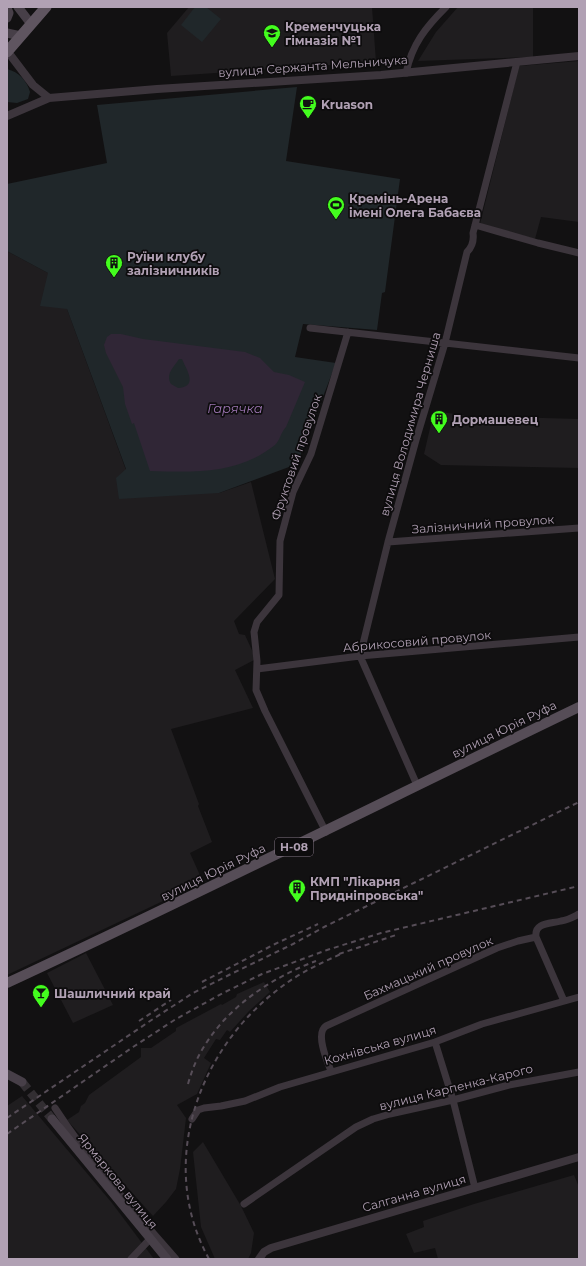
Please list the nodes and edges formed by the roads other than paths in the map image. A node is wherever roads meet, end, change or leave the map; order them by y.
1 (18, 7) edge
2 (46, 7) edge
3 (446, 7) edge
4 (31, 24) junction
5 (7, 33) edge
6 (21, 36) junction
7 (7, 52) edge
8 (579, 56) edge
9 (517, 62) junction
10 (406, 72) junction
11 (49, 98) junction
12 (7, 116) edge
13 (475, 225) junction
14 (579, 253) edge
15 (310, 328) dead end
16 (348, 332) junction
17 (445, 343) junction
18 (579, 358) edge
19 (579, 528) edge
20 (388, 542) junction
21 (579, 636) edge
22 (360, 656) junction
23 (257, 669) junction
24 (579, 707) edge
25 (417, 785) junction
26 (326, 832) junction
27 (579, 914) edge
28 (536, 937) junction
29 (7, 983) edge
30 (579, 997) edge
31 (564, 1001) junction
32 (435, 1042) junction
33 (331, 1071) junction
34 (579, 1072) edge
35 (7, 1074) edge
36 (22, 1082) tunnel mouth
37 (452, 1100) junction
38 (54, 1108) dead end
39 (52, 1119) tunnel mouth
40 (192, 1119) dead end
41 (579, 1157) edge
42 (475, 1188) junction
43 (244, 1204) dead end
44 (150, 1239) junction
45 (131, 1259) edge
46 (167, 1259) edge
47 (176, 1259) edge
48 (259, 1259) edge

1 - 4 main road
2 - 4 highway
3 - 10 street
4 - 6 highway
5 - 6 main road
6 - 7 highway
7 - 11 street
8 - 9 street, вулиця Сержанта Мельничука
9 - 10 street, вулиця Сержанта Мельничука
9 - 13 street, вулиця Володимира Черниша
10 - 11 street, вулиця Сержанта Мельничука
11 - 12 street, вулиця Сержанта Мельничука
13 - 14 street
13 - 17 street, вулиця Володимира Черниша
15 - 16 street
16 - 17 street
16 - 23 street, Фруктовий провулок
17 - 18 street
17 - 20 street, вулиця Володимира Черниша
19 - 20 street, Залізничний провулок
20 - 22 street, вулиця Володимира Черниша
21 - 22 street, Абрикосовий провулок
22 - 23 street, Абрикосовий провулок
22 - 25 street
23 - 26 street, Фруктовий провулок
24 - 25 main road, вулиця Юрія Руфа / Н-08
25 - 26 main road, вулиця Юрія Руфа / Н-08
26 - 29 main road, вулиця Юрія Руфа / Н-08
27 - 28 street
28 - 31 street
28 - 33 street, Бахмацький провулок
30 - 31 street, Кохнівська вулиця
31 - 32 street, Кохнівська вулиця
32 - 33 street, Кохнівська вулиця
32 - 37 street
33 - 40 street, Кохнівська вулиця
34 - 37 street, вулиця Карпенка-Карого
35 - 36 main road
37 - 42 street
37 - 43 street, вулиця Карпенка-Карого
38 - 47 street
39 - 44 main road, Ярмаркова вулиця
41 - 42 street, Салганна вулиця
42 - 48 street, Салганна вулиця
44 - 45 street
44 - 46 main road, Ярмаркова вулиця

